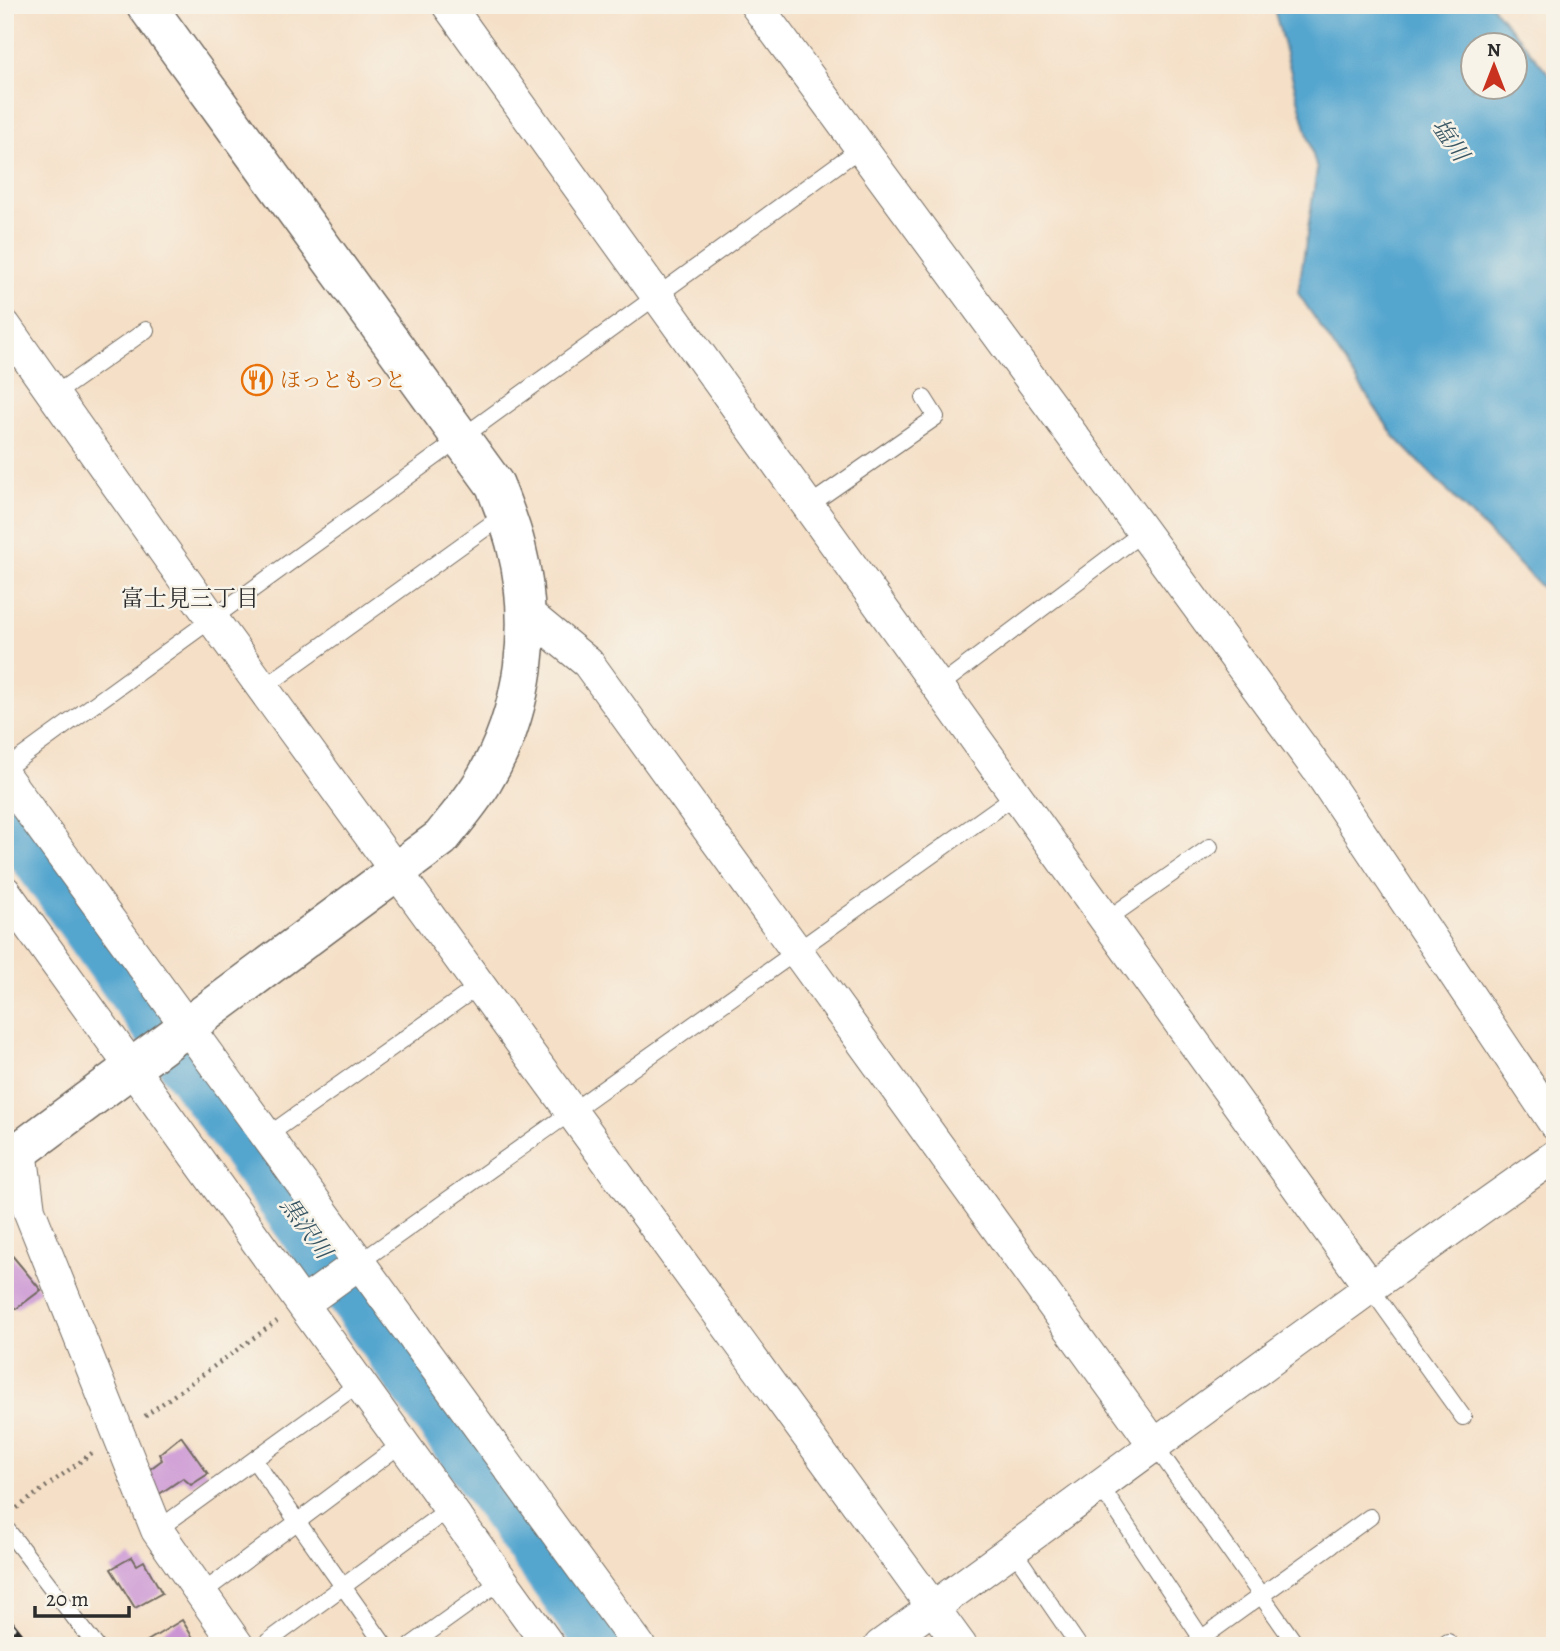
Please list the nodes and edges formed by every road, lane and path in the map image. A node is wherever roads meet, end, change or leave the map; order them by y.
1 (146, 5) edge
2 (448, 5) edge
3 (756, 5) edge
4 (862, 147) junction
5 (656, 296) junction
6 (5, 326) edge
7 (146, 330) dead end
8 (54, 395) junction
9 (924, 398) dead end
10 (461, 439) junction
11 (808, 506) junction
12 (505, 514) junction
13 (1143, 532) junction
14 (526, 612) junction
15 (213, 620) junction
16 (938, 687) junction
17 (263, 688) junction
18 (5, 769) edge
19 (5, 777) edge
20 (1016, 795) junction
21 (1210, 846) dead end
22 (398, 873) junction
23 (5, 892) edge
24 (1106, 920) junction
25 (798, 950) junction
26 (480, 985) junction
27 (188, 1028) junction
28 (135, 1067) junction
29 (572, 1111) junction
30 (1555, 1124) edge
31 (267, 1136) junction
32 (13, 1156) edge
33 (1555, 1156) edge
34 (359, 1263) junction
35 (1369, 1286) junction
36 (304, 1303) junction
37 (361, 1382) junction
38 (1463, 1417) dead end
39 (118, 1435) junction
40 (404, 1443) junction
41 (1156, 1447) junction
42 (254, 1460) junction
43 (1101, 1487) junction
44 (450, 1508) junction
45 (5, 1516) edge
46 (1370, 1517) dead end
47 (297, 1522) junction
48 (5, 1527) edge
49 (157, 1530) junction
50 (1013, 1550) junction
51 (502, 1580) junction
52 (343, 1586) junction
53 (202, 1593) junction
54 (1262, 1597) junction
55 (933, 1607) junction
56 (1196, 1642) edge
57 (96, 1646) edge
58 (238, 1646) edge
59 (262, 1646) edge
60 (385, 1646) edge
61 (411, 1646) edge
62 (550, 1646) edge
63 (639, 1646) edge
64 (880, 1646) edge
65 (961, 1646) edge
66 (1079, 1646) edge
67 (1297, 1646) edge

1 - 10 street
2 - 5 street
3 - 4 street
4 - 5 lane
4 - 13 street
5 - 10 lane
5 - 11 street
6 - 8 street
7 - 8 lane
8 - 15 street
9 - 11 lane
10 - 12 street
10 - 15 lane
11 - 16 street
12 - 14 street
12 - 17 lane
13 - 16 lane
13 - 30 street
14 - 22 street
14 - 25 street
15 - 17 street
15 - 18 lane
16 - 20 street
17 - 22 street
19 - 27 street
20 - 24 street
20 - 25 lane
21 - 24 lane
22 - 26 street
22 - 27 street
23 - 28 street
24 - 35 street
25 - 29 lane
25 - 41 street
26 - 29 street
26 - 31 lane
27 - 28 street
27 - 31 street
28 - 32 street
28 - 36 street
29 - 34 lane
29 - 55 street
31 - 34 street
32 - 39 street
33 - 35 street
34 - 36 street
34 - 63 street
35 - 38 lane
35 - 41 street
36 - 37 street
36 - 39 path
37 - 40 street
37 - 42 lane
39 - 45 path
39 - 49 street
40 - 44 street
40 - 47 lane
41 - 43 street
41 - 54 lane
42 - 47 lane
42 - 49 lane
43 - 50 street
43 - 56 lane
44 - 51 street
44 - 52 lane
46 - 54 lane
47 - 52 lane
47 - 53 lane
48 - 57 lane
49 - 53 street
50 - 55 street
50 - 66 lane
51 - 61 lane
51 - 62 street
52 - 59 lane
52 - 60 lane
53 - 58 street
54 - 56 lane
54 - 67 lane
55 - 64 street
55 - 65 street

